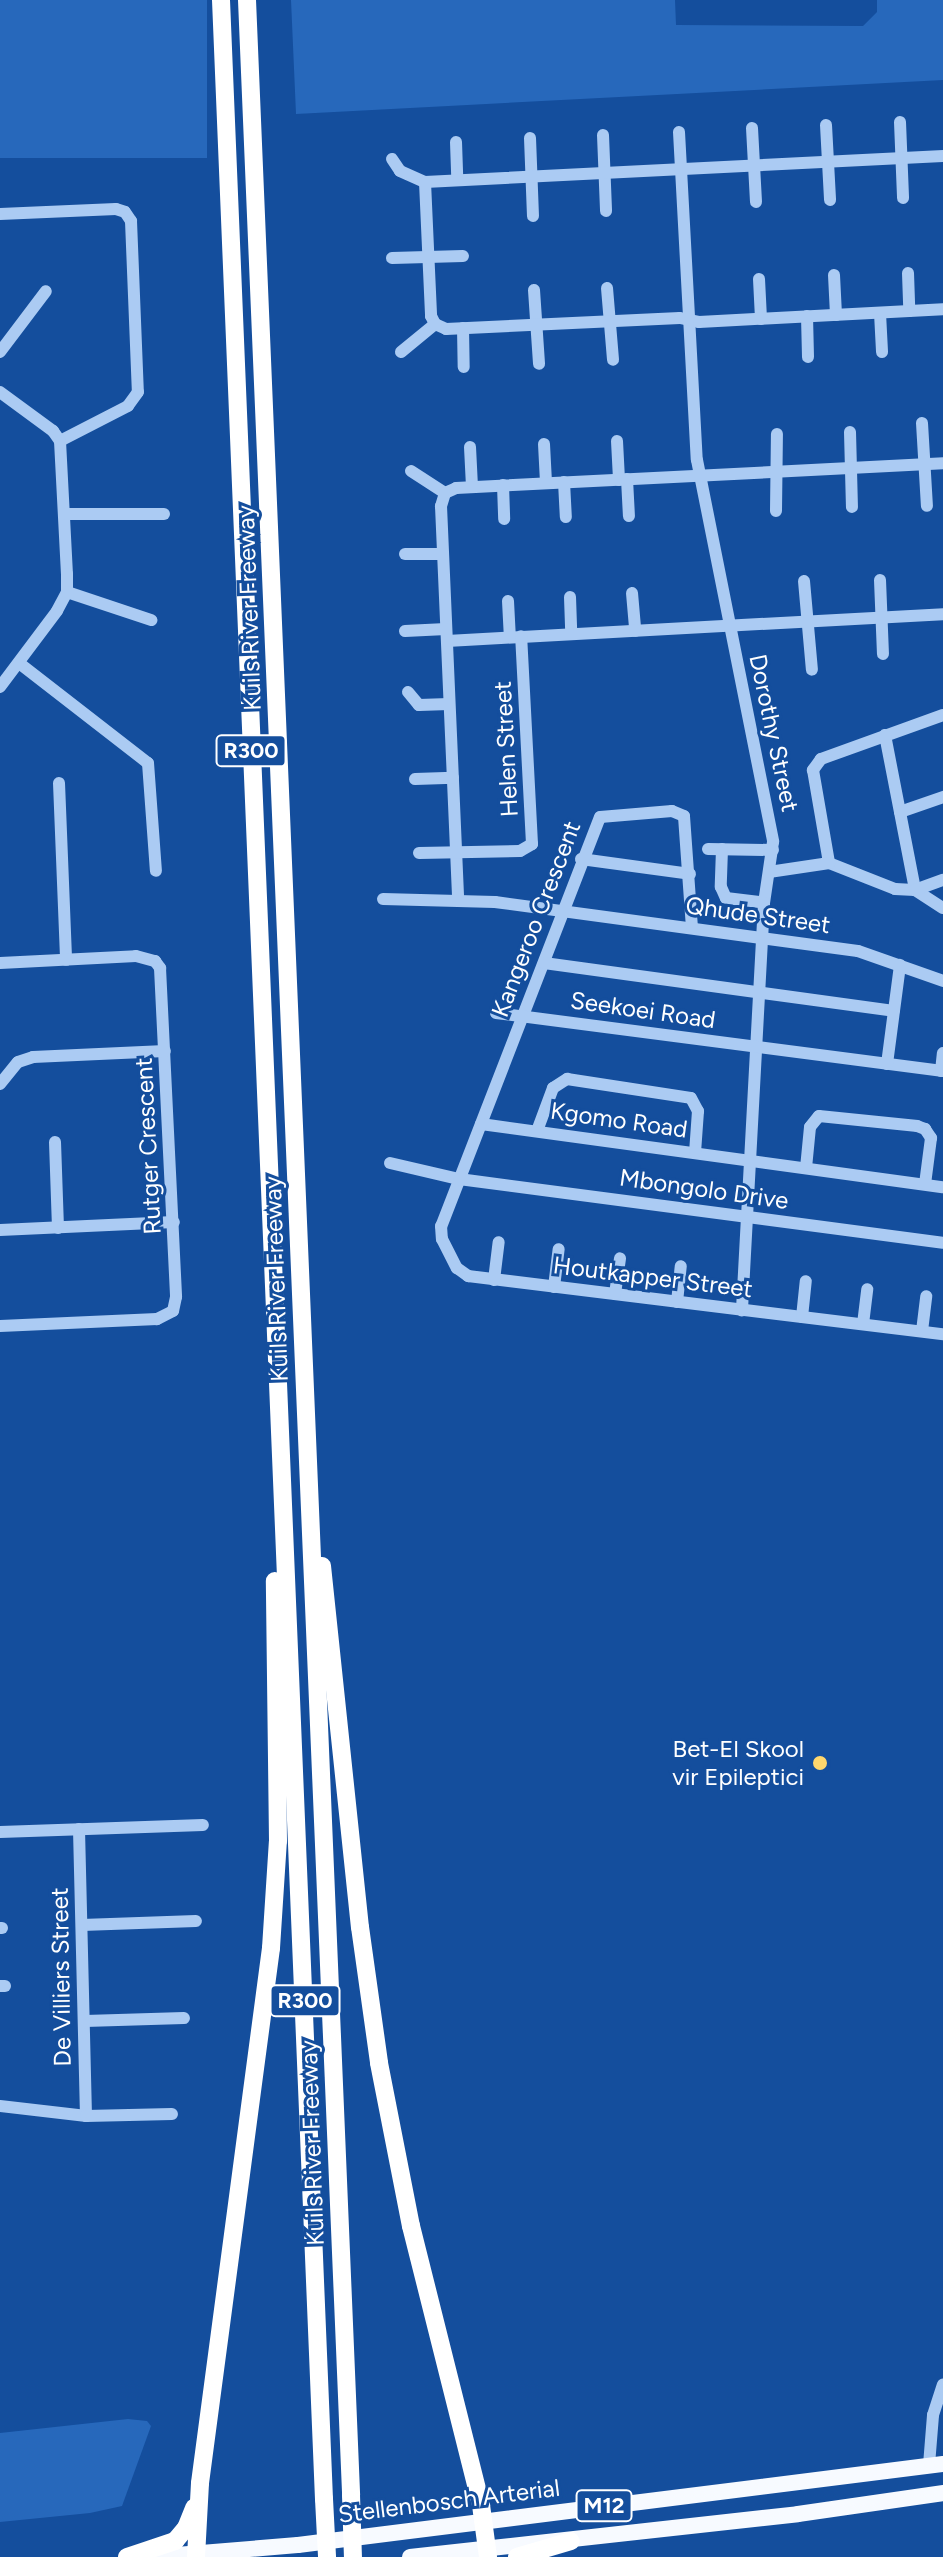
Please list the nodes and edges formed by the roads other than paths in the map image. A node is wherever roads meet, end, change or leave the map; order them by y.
1 (221, 0) edge
2 (247, 0) edge
3 (900, 122) dead end
4 (826, 125) dead end
5 (752, 128) dead end
6 (679, 132) dead end
7 (603, 135) dead end
8 (530, 138) dead end
9 (456, 142) dead end
10 (943, 156) edge
11 (901, 158) junction
12 (392, 159) dead end
13 (828, 162) junction
14 (754, 165) junction
15 (680, 169) junction
16 (605, 173) junction
17 (531, 177) junction
18 (457, 180) junction
19 (425, 182) junction
20 (903, 198) dead end
21 (830, 200) dead end
22 (756, 202) dead end
23 (606, 211) dead end
24 (0, 214) edge
25 (533, 216) dead end
26 (463, 256) dead end
27 (429, 257) junction
28 (392, 258) dead end
29 (908, 273) dead end
30 (834, 275) dead end
31 (759, 279) dead end
32 (607, 288) dead end
33 (534, 290) dead end
34 (46, 291) dead end
35 (943, 309) edge
36 (909, 311) junction
37 (880, 313) junction
38 (836, 315) junction
39 (807, 316) junction
40 (761, 319) junction
41 (689, 320) junction
42 (610, 321) junction
43 (435, 324) junction
44 (537, 325) junction
45 (463, 328) junction
46 (0, 352) edge
47 (401, 352) dead end
48 (882, 352) dead end
49 (808, 357) dead end
50 (613, 360) dead end
51 (539, 364) dead end
52 (464, 367) dead end
53 (0, 392) edge
54 (922, 423) dead end
55 (850, 432) dead end
56 (777, 434) dead end
57 (60, 441) junction
58 (617, 441) dead end
59 (544, 444) dead end
60 (470, 447) dead end
61 (943, 463) edge
62 (924, 464) junction
63 (851, 468) junction
64 (411, 471) dead end
65 (777, 472) junction
66 (700, 476) junction
67 (623, 480) junction
68 (564, 482) junction
69 (546, 483) junction
70 (503, 485) junction
71 (472, 487) junction
72 (445, 493) junction
73 (927, 506) dead end
74 (852, 507) dead end
75 (776, 511) dead end
76 (66, 514) junction
77 (164, 514) dead end
78 (629, 516) dead end
79 (566, 517) dead end
80 (504, 519) dead end
81 (405, 554) dead end
82 (443, 554) junction
83 (880, 580) dead end
84 (804, 581) dead end
85 (67, 592) junction
86 (632, 593) dead end
87 (570, 597) dead end
88 (508, 601) dead end
89 (943, 614) edge
90 (882, 618) junction
91 (151, 620) dead end
92 (807, 621) junction
93 (730, 625) junction
94 (405, 631) dead end
95 (635, 631) junction
96 (571, 634) junction
97 (446, 635) junction
98 (516, 637) junction
99 (883, 654) dead end
100 (19, 663) junction
101 (812, 670) dead end
102 (0, 687) edge
103 (408, 692) dead end
104 (449, 704) junction
105 (943, 715) edge
106 (885, 735) junction
107 (453, 778) junction
108 (415, 779) dead end
109 (59, 783) dead end
110 (943, 797) edge
111 (900, 812) junction
112 (708, 849) dead end
113 (722, 849) junction
114 (773, 850) junction
115 (456, 852) junction
116 (419, 853) dead end
117 (581, 859) junction
118 (829, 863) junction
119 (156, 871) dead end
120 (769, 872) junction
121 (690, 874) junction
122 (943, 880) edge
123 (915, 890) junction
124 (383, 899) dead end
125 (458, 899) junction
126 (764, 903) junction
127 (943, 908) edge
128 (563, 911) junction
129 (692, 928) junction
130 (763, 938) junction
131 (66, 960) junction
132 (0, 963) edge
133 (544, 963) junction
134 (900, 965) junction
135 (943, 981) edge
136 (760, 993) junction
137 (894, 1011) junction
138 (496, 1013) dead end
139 (523, 1016) junction
140 (756, 1047) junction
141 (165, 1051) junction
142 (943, 1053) edge
143 (887, 1064) junction
144 (942, 1071) edge
145 (0, 1084) edge
146 (481, 1124) junction
147 (537, 1131) junction
148 (55, 1142) dead end
149 (695, 1153) junction
150 (751, 1160) junction
151 (390, 1163) dead end
152 (806, 1168) junction
153 (459, 1179) junction
154 (925, 1184) junction
155 (943, 1187) edge
156 (748, 1218) junction
157 (174, 1222) junction
158 (58, 1228) junction
159 (0, 1230) edge
160 (499, 1242) dead end
161 (943, 1243) edge
162 (559, 1249) dead end
163 (620, 1258) dead end
164 (681, 1266) dead end
165 (494, 1280) junction
166 (806, 1281) dead end
167 (554, 1287) junction
168 (867, 1289) dead end
169 (615, 1294) junction
170 (926, 1296) dead end
171 (677, 1302) junction
172 (742, 1310) junction
173 (802, 1317) junction
174 (863, 1324) junction
175 (0, 1326) edge
176 (922, 1331) junction
177 (943, 1334) edge
178 (283, 1503) junction
179 (309, 1505) junction
180 (203, 1825) dead end
181 (79, 1829) junction
182 (0, 1832) edge
183 (196, 1921) dead end
184 (82, 1925) junction
185 (184, 2018) dead end
186 (85, 2021) junction
187 (0, 2106) edge
188 (172, 2114) dead end
189 (86, 2116) junction
190 (943, 2385) edge
191 (936, 2464) edge
192 (200, 2483) junction
193 (943, 2493) edge
194 (485, 2521) junction
195 (571, 2541) junction
196 (488, 2552) edge
197 (196, 2555) edge
198 (127, 2557) edge
199 (152, 2557) edge
200 (327, 2557) edge
201 (353, 2557) edge
202 (410, 2557) edge
203 (517, 2557) edge

1 - 178 highway, Kuils River Freeway / R300
2 - 179 highway, Kuils River Freeway / R300
3 - 11 street
4 - 13 street
5 - 14 street
6 - 15 street, Dorothy Street
7 - 16 street
8 - 17 street
9 - 18 street
10 - 11 street
11 - 13 street
11 - 20 street
12 - 19 street
13 - 14 street
13 - 21 street
14 - 15 street
14 - 22 street
15 - 16 street
15 - 41 street, Dorothy Street
16 - 17 street
16 - 23 street
17 - 18 street
17 - 25 street
18 - 19 street
19 - 27 street
24 - 57 street
26 - 27 street
27 - 28 street
27 - 43 street
29 - 36 street
30 - 38 street
31 - 40 street
32 - 42 street
33 - 44 street
34 - 46 street
35 - 36 street
36 - 37 street
37 - 38 street
37 - 48 street
38 - 39 street
39 - 40 street
39 - 49 street
40 - 41 street
41 - 42 street
41 - 66 street, Dorothy Street
42 - 44 street
42 - 50 street
43 - 45 street
43 - 47 street
44 - 45 street
44 - 51 street
45 - 52 street
53 - 57 street
54 - 62 street
55 - 63 street
56 - 65 street
57 - 76 street
58 - 67 street
59 - 69 street
60 - 71 street
61 - 62 street
62 - 63 street
62 - 73 street
63 - 65 street
63 - 74 street
64 - 72 street
65 - 66 street
65 - 75 street
66 - 67 street
66 - 93 street, Dorothy Street
67 - 68 street
67 - 78 street
68 - 69 street
68 - 79 street
69 - 70 street
70 - 71 street
70 - 80 street
71 - 72 street
72 - 82 street
76 - 77 street
76 - 85 street
81 - 82 street
82 - 97 street
83 - 90 street
84 - 92 street
85 - 91 street
85 - 100 street
86 - 95 street
87 - 96 street
88 - 98 street
89 - 90 street
90 - 92 street
90 - 99 street
92 - 93 street
92 - 101 street
93 - 95 street
93 - 114 street, Dorothy Street
94 - 97 street
95 - 96 street
96 - 98 street
97 - 98 street
97 - 104 street
98 - 115 street, Helen Street
100 - 102 street
100 - 119 street
103 - 104 street
104 - 107 street
105 - 106 street
106 - 111 street
106 - 118 street
107 - 108 street
107 - 115 street
109 - 131 street
110 - 111 street
111 - 123 street
112 - 113 street
113 - 114 street
113 - 126 street
114 - 120 street, Dorothy Street
115 - 116 street
115 - 125 street
117 - 121 street
117 - 121 street, Kangeroo Crescent
117 - 128 street, Kangeroo Crescent
118 - 120 street
118 - 123 street
120 - 126 street, Dorothy Street
121 - 129 street, Kangeroo Crescent
122 - 123 street
123 - 127 street
124 - 125 street, Qhude Street
125 - 128 street, Qhude Street
126 - 130 street, Dorothy Street
128 - 129 street, Qhude Street
128 - 133 street, Kangeroo Crescent
129 - 130 street, Qhude Street
130 - 134 street, Qhude Street
130 - 136 street, Dorothy Street
131 - 132 street, Rutger Crescent
131 - 141 street, Rutger Crescent
133 - 136 street
133 - 139 street, Kangeroo Crescent
134 - 135 street, Qhude Street
134 - 137 street
136 - 137 street
136 - 140 street, Dorothy Street
137 - 143 street
138 - 139 street, Seekoei Road
139 - 140 street, Seekoei Road
139 - 146 street, Kangeroo Crescent
140 - 143 street, Seekoei Road
140 - 150 street, Dorothy Street
141 - 145 street
141 - 157 street, Rutger Crescent
142 - 144 street
143 - 144 street, Seekoei Road
146 - 147 street, Kgomo Road
146 - 153 street, Kangeroo Crescent
147 - 149 street, Kgomo Road
147 - 149 street
148 - 158 street
149 - 150 street, Kgomo Road
150 - 152 street, Kgomo Road
150 - 156 street, Dorothy Street
151 - 153 street, Mbongolo Drive
152 - 154 street, Kgomo Road
152 - 154 street
153 - 156 street, Mbongolo Drive
153 - 165 street, Houtkapper Street
154 - 155 street, Kgomo Road
156 - 161 street, Mbongolo Drive
156 - 172 street, Dorothy Street
157 - 158 street
157 - 175 street, Rutger Crescent
158 - 159 street
160 - 165 street
162 - 167 street
163 - 169 street
164 - 171 street
165 - 167 street, Houtkapper Street
166 - 173 street
167 - 169 street, Houtkapper Street
168 - 174 street
169 - 171 street, Houtkapper Street
170 - 176 street
171 - 172 street, Houtkapper Street
172 - 173 street, Houtkapper Street
173 - 174 street, Houtkapper Street
174 - 176 street, Houtkapper Street
176 - 177 street, Houtkapper Street
178 - 192 highway
178 - 200 highway, Kuils River Freeway / R300, bridge
179 - 194 highway
179 - 201 highway, Kuils River Freeway / R300, bridge
180 - 181 street
181 - 182 street
181 - 184 street, De Villiers Street
183 - 184 street
184 - 186 street, De Villiers Street
185 - 186 street
186 - 189 street, De Villiers Street
187 - 189 street
188 - 189 street
190 - 191 street
191 - 194 main road, Stellenbosch Arterial / M12
192 - 197 highway
192 - 198 highway
193 - 195 main road, M12
194 - 196 highway
194 - 197 main road, Stellenbosch Arterial / M12
195 - 196 main road, M12
195 - 203 highway
196 - 202 main road, M12
197 - 199 main road, Stellenbosch Arterial / M12

